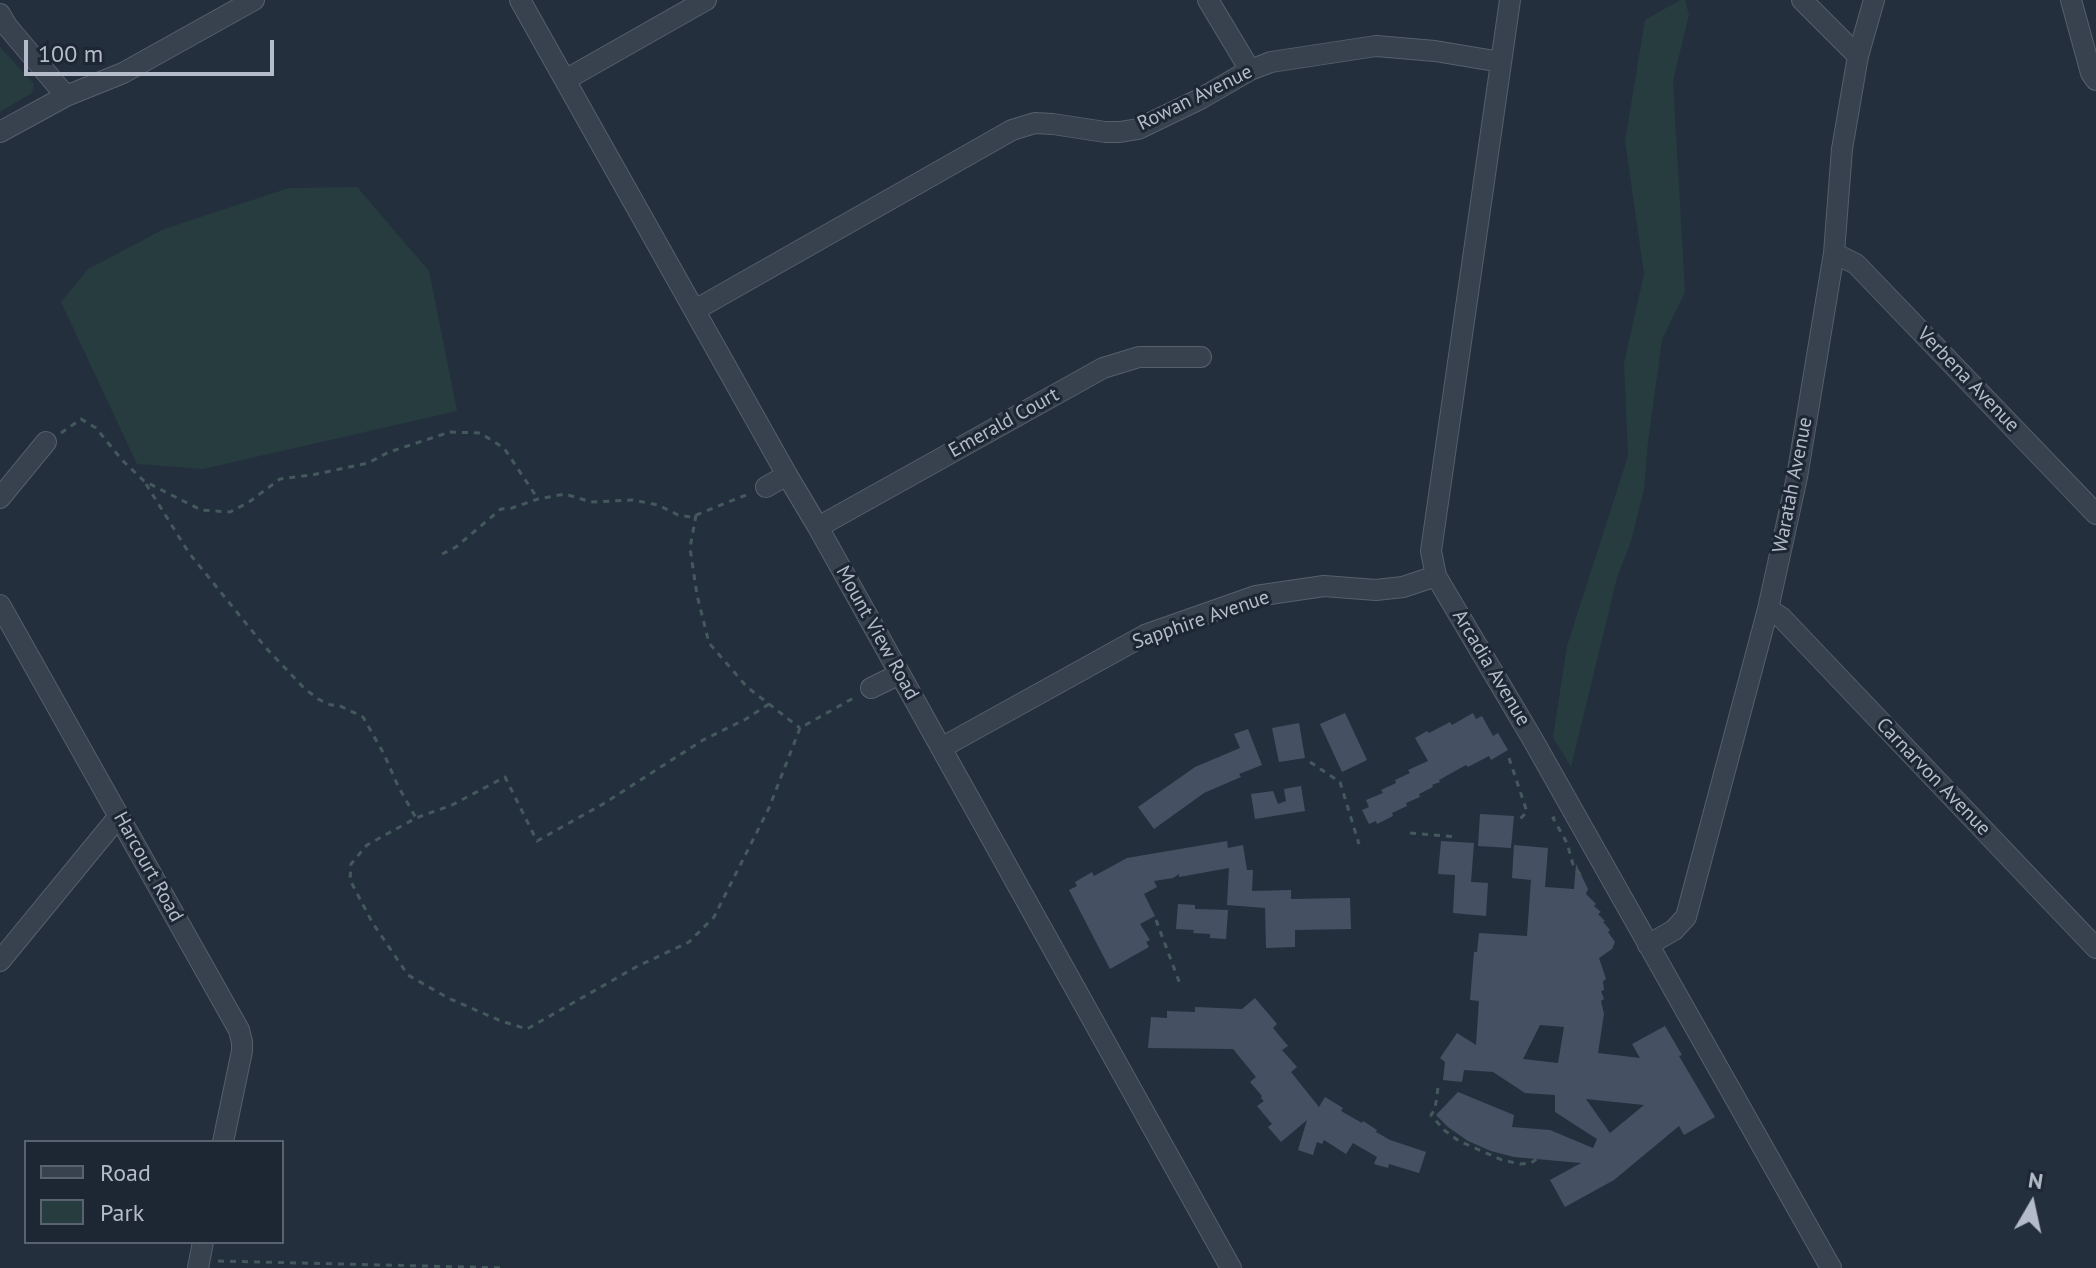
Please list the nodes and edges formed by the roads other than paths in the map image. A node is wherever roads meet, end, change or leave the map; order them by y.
1 (254, 0) edge
2 (520, 0) edge
3 (706, 0) edge
4 (1208, 0) edge
5 (1510, 0) edge
6 (1802, 0) edge
7 (1874, 0) edge
8 (2071, 0) edge
9 (0, 14) edge
10 (1858, 56) junction
11 (1501, 62) junction
12 (1250, 70) junction
13 (565, 80) junction
14 (2096, 80) edge
15 (66, 96) junction
16 (0, 132) edge
17 (1834, 253) junction
18 (695, 310) junction
19 (1201, 357) dead end
20 (43, 447) road end
21 (787, 475) junction
22 (766, 487) road end
23 (0, 498) edge
24 (2096, 514) edge
25 (818, 527) junction
26 (1436, 576) junction
27 (0, 605) edge
28 (1768, 609) junction
29 (900, 674) junction
30 (871, 688) road end
31 (941, 748) junction
32 (119, 816) junction
33 (1648, 945) junction
34 (2096, 948) edge
35 (0, 961) edge
36 (223, 1140) edge
37 (203, 1244) edge
38 (198, 1268) edge
39 (1231, 1268) edge
40 (1831, 1268) edge

1 - 15 street
2 - 13 street, Mount View Road
3 - 13 street
4 - 12 street
5 - 11 street, Arcadia Avenue
6 - 10 street
7 - 10 street, Waratah Avenue
8 - 14 street
9 - 15 street
10 - 17 street, Waratah Avenue
11 - 12 street, Rowan Avenue
11 - 26 street, Arcadia Avenue
12 - 18 street, Rowan Avenue
13 - 18 street, Mount View Road
15 - 16 street
17 - 24 street, Verbena Avenue
17 - 28 street, Waratah Avenue
18 - 21 street, Mount View Road
19 - 25 street, Emerald Court
20 - 23 street
21 - 22 street
21 - 25 street, Mount View Road
25 - 29 street, Mount View Road
26 - 31 street, Sapphire Avenue
26 - 33 street, Arcadia Avenue
27 - 32 street, Harcourt Road
28 - 33 street, Waratah Avenue
28 - 34 street, Carnarvon Avenue
29 - 30 street
29 - 31 street, Mount View Road
31 - 39 street, Mount View Road
32 - 35 street
32 - 36 street, Harcourt Road
33 - 40 street, Arcadia Avenue
37 - 38 street

